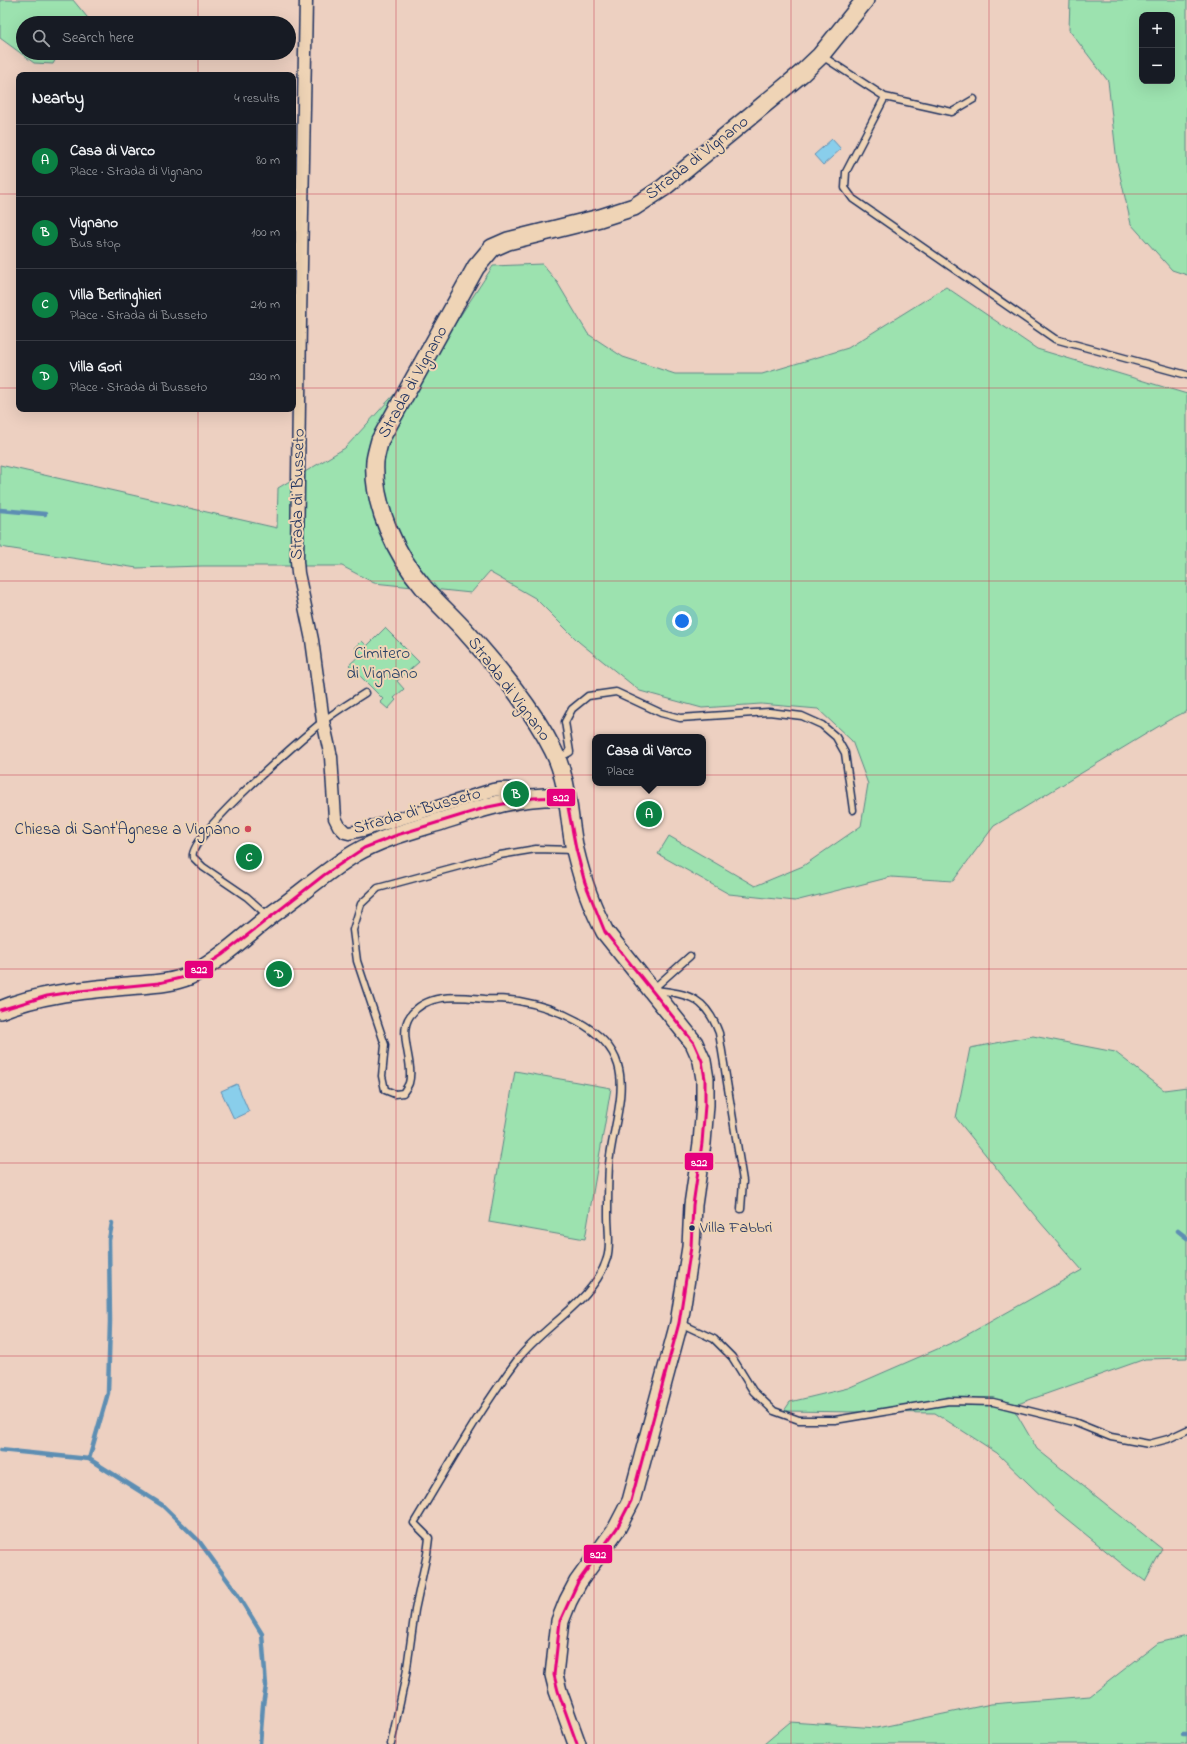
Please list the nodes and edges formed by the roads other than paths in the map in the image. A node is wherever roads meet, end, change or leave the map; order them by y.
1 (306, 0) edge
2 (865, 0) edge
3 (820, 56) junction
4 (885, 97) junction
5 (974, 99) dead end
6 (296, 318) edge
7 (1187, 375) edge
8 (365, 693) dead end
9 (323, 721) junction
10 (558, 759) junction
11 (528, 798) junction
12 (566, 798) junction
13 (853, 810) dead end
14 (575, 850) junction
15 (269, 917) junction
16 (690, 956) dead end
17 (652, 990) junction
18 (0, 1010) edge
19 (741, 1209) dead end
20 (679, 1323) junction
21 (1187, 1430) edge
22 (391, 1744) edge
23 (577, 1744) edge

1 - 6 street, Strada di Busseto
2 - 3 street, Strada di Vignano
3 - 4 lane
3 - 10 street, Strada di Vignano
4 - 5 lane
4 - 7 lane
6 - 9 street, Strada di Busseto
8 - 9 lane
9 - 11 street, Strada di Busseto
9 - 15 lane
10 - 12 street, Strada di Vignano
10 - 13 lane
11 - 12 street, Strada di Busseto
11 - 15 street, Strada di Busseto
12 - 14 street, Strada di Vignano
14 - 17 street, Strada di Vignano
14 - 22 lane
15 - 18 street, Strada di Busseto
16 - 17 lane
17 - 19 lane
17 - 20 street, Strada di Vignano
20 - 21 lane
20 - 23 street, Strada di Vignano

